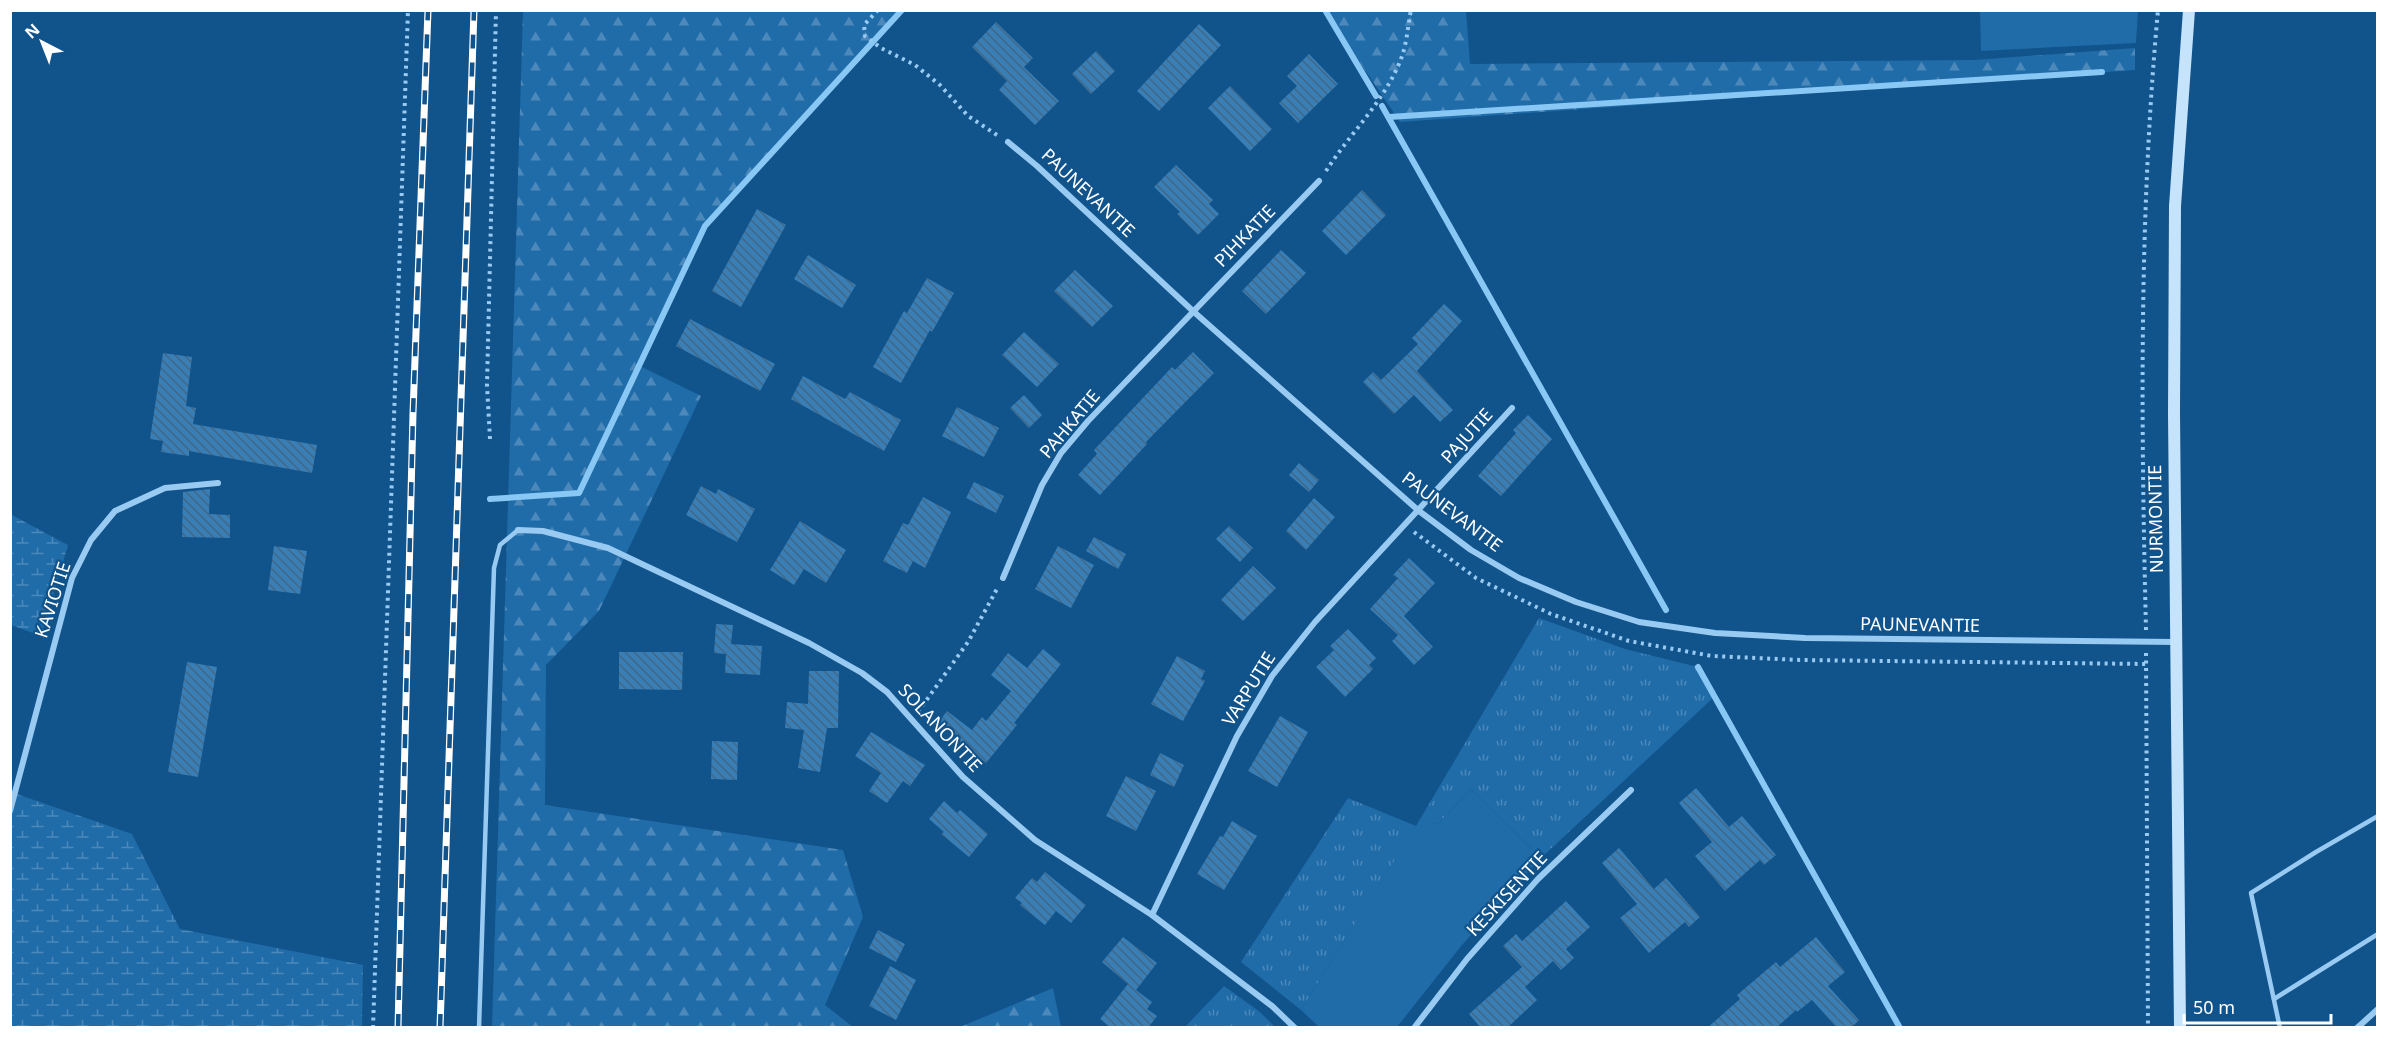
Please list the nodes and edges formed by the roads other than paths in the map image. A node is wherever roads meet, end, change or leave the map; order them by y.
1 (2189, 10) edge
2 (1008, 142) road end
3 (1319, 181) road end
4 (1194, 312) junction
5 (1512, 408) dead end
6 (218, 483) dead end
7 (1419, 510) junction
8 (518, 530) joint
9 (1003, 578) road end
10 (2176, 642) junction
11 (1631, 790) dead end
12 (10, 811) edge
13 (2378, 816) edge
14 (1152, 915) junction
15 (2378, 934) edge
16 (2274, 999) junction
17 (2378, 1009) edge
18 (480, 1028) edge
19 (1295, 1028) edge
20 (1414, 1028) edge
21 (2180, 1028) edge
22 (2280, 1028) edge
23 (2357, 1028) edge

1 - 10 main road, NURMONTIE
2 - 4 street, PAUNEVANTIE
3 - 4 street, PIHKATIE
4 - 7 street, PAUNEVANTIE
4 - 9 street, PAHKATIE
5 - 7 street, PAJUTIE
6 - 12 street, KAVIOTIE
7 - 10 street, PAUNEVANTIE
7 - 14 street, VARPUTIE
8 - 14 street, SOLANONTIE
8 - 18 lane
10 - 21 main road, NURMONTIE
11 - 20 street, KESKISENTIE
13 - 16 lane
14 - 19 street, SOLANONTIE
15 - 16 lane
16 - 22 lane
17 - 23 street

